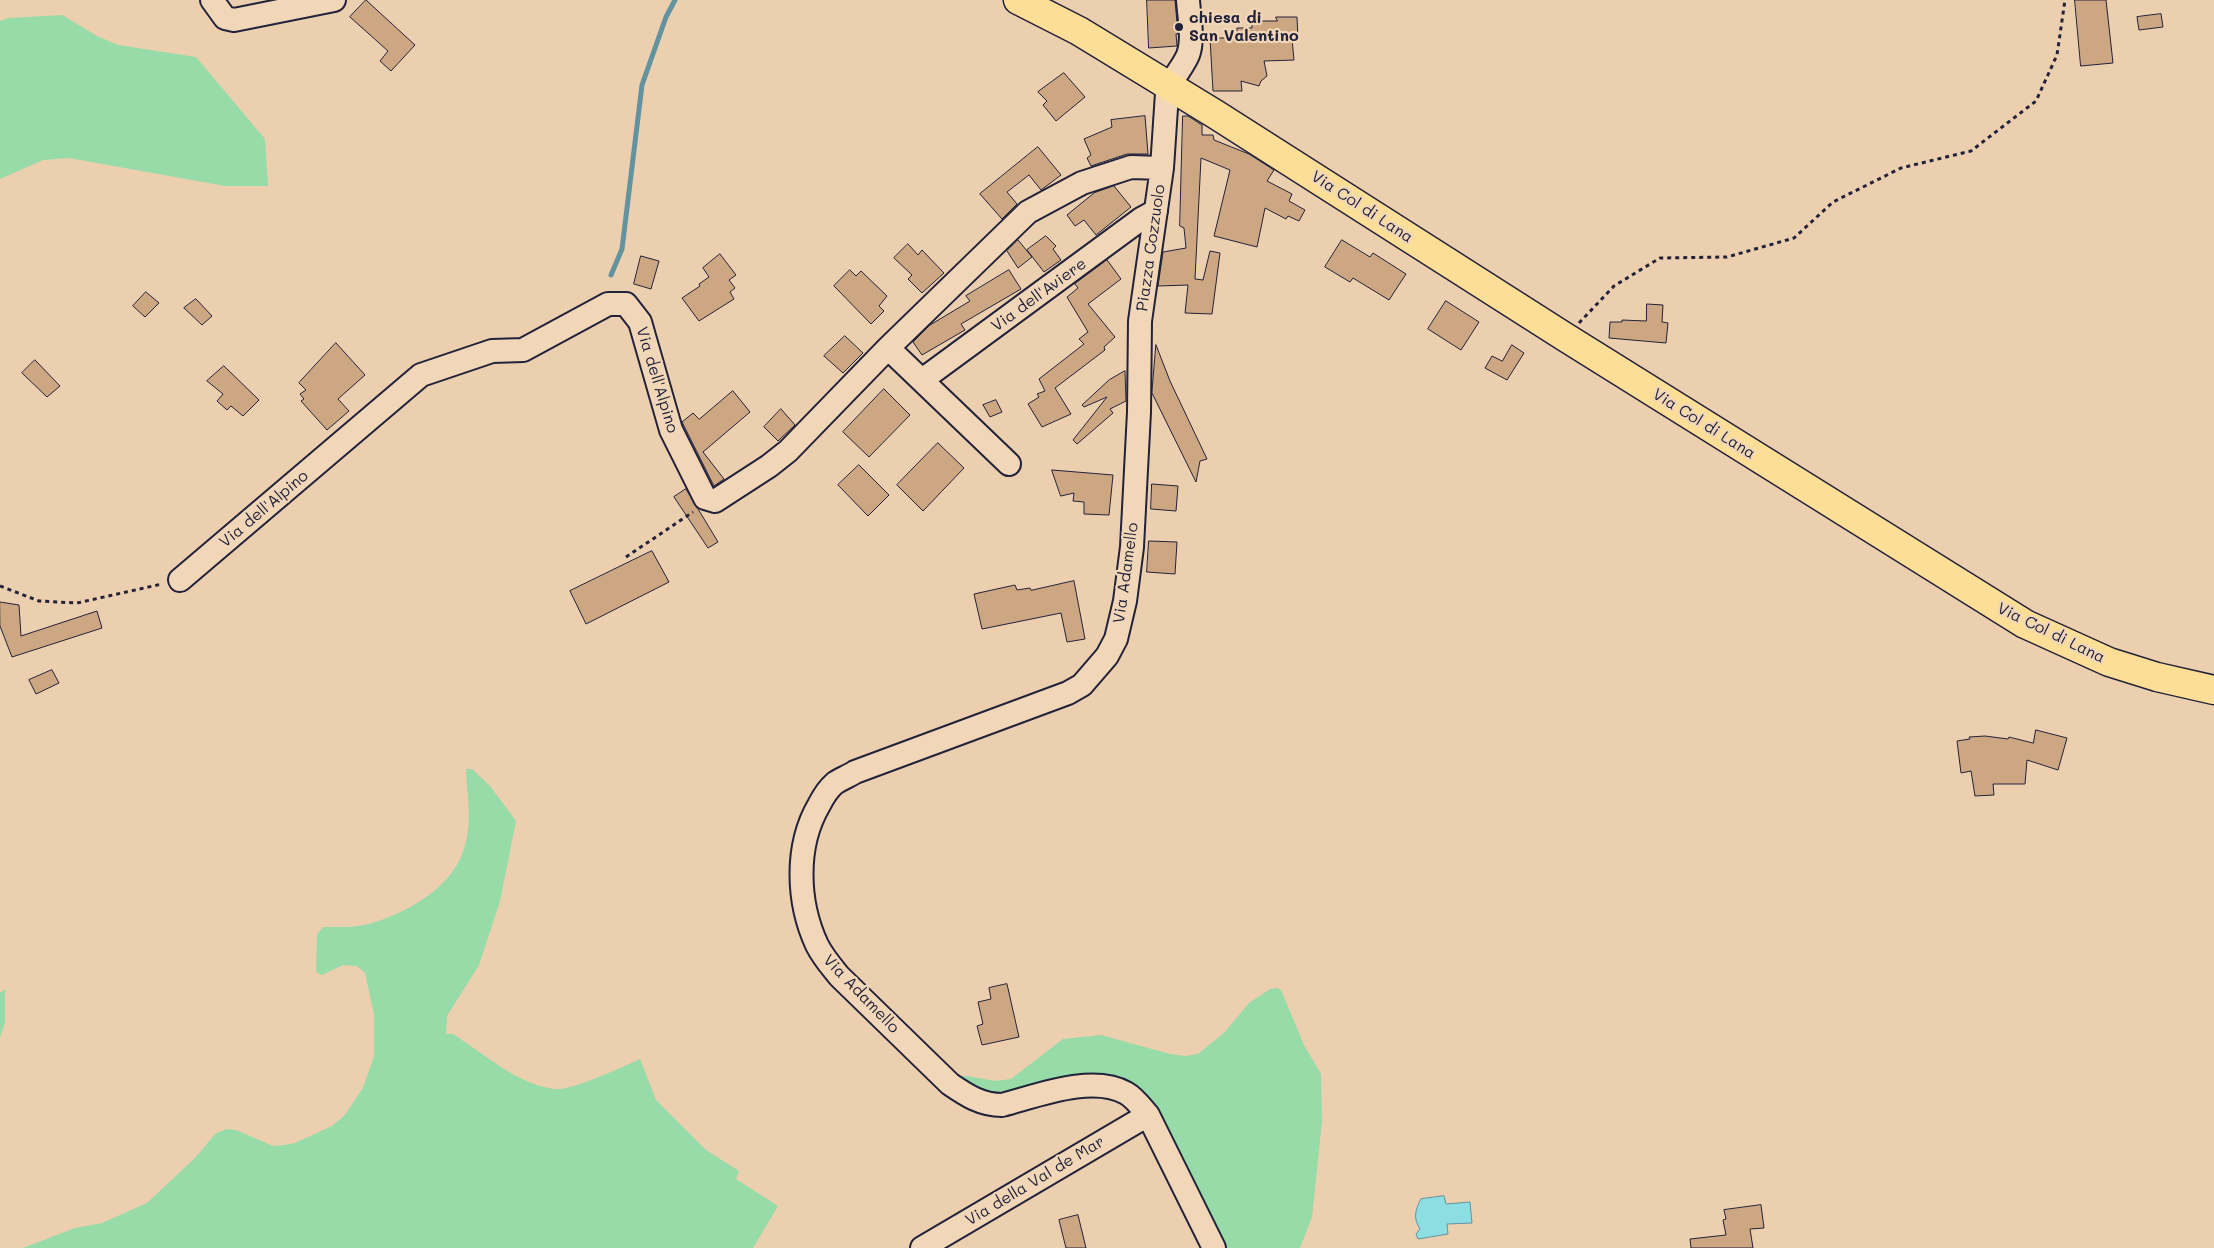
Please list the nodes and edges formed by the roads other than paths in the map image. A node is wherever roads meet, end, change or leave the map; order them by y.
1 (212, 0) edge
2 (334, 0) edge
3 (1188, 0) edge
4 (1028, 2) edge
5 (1169, 86) junction
6 (1162, 168) junction
7 (1156, 211) junction
8 (888, 348) junction
9 (922, 380) junction
10 (1139, 412) joint
11 (1009, 464) dead end
12 (180, 580) road end
13 (2214, 690) edge
14 (1148, 1115) junction
15 (922, 1248) edge
16 (1214, 1248) edge

1 - 2 street
3 - 5 street
4 - 5 main road
5 - 6 street, Piazza Cozzuolo
5 - 13 main road, Via Col di Lana
6 - 7 street, Piazza Cozzuolo
6 - 8 street
7 - 9 street, Via dell'Aviere
7 - 10 street, Piazza Cozzuolo
8 - 9 street
8 - 12 street, Via dell'Alpino
9 - 11 street
10 - 14 street, Via Adamello
14 - 15 street, Via della Val de Mar
14 - 16 street, Via Adamello

